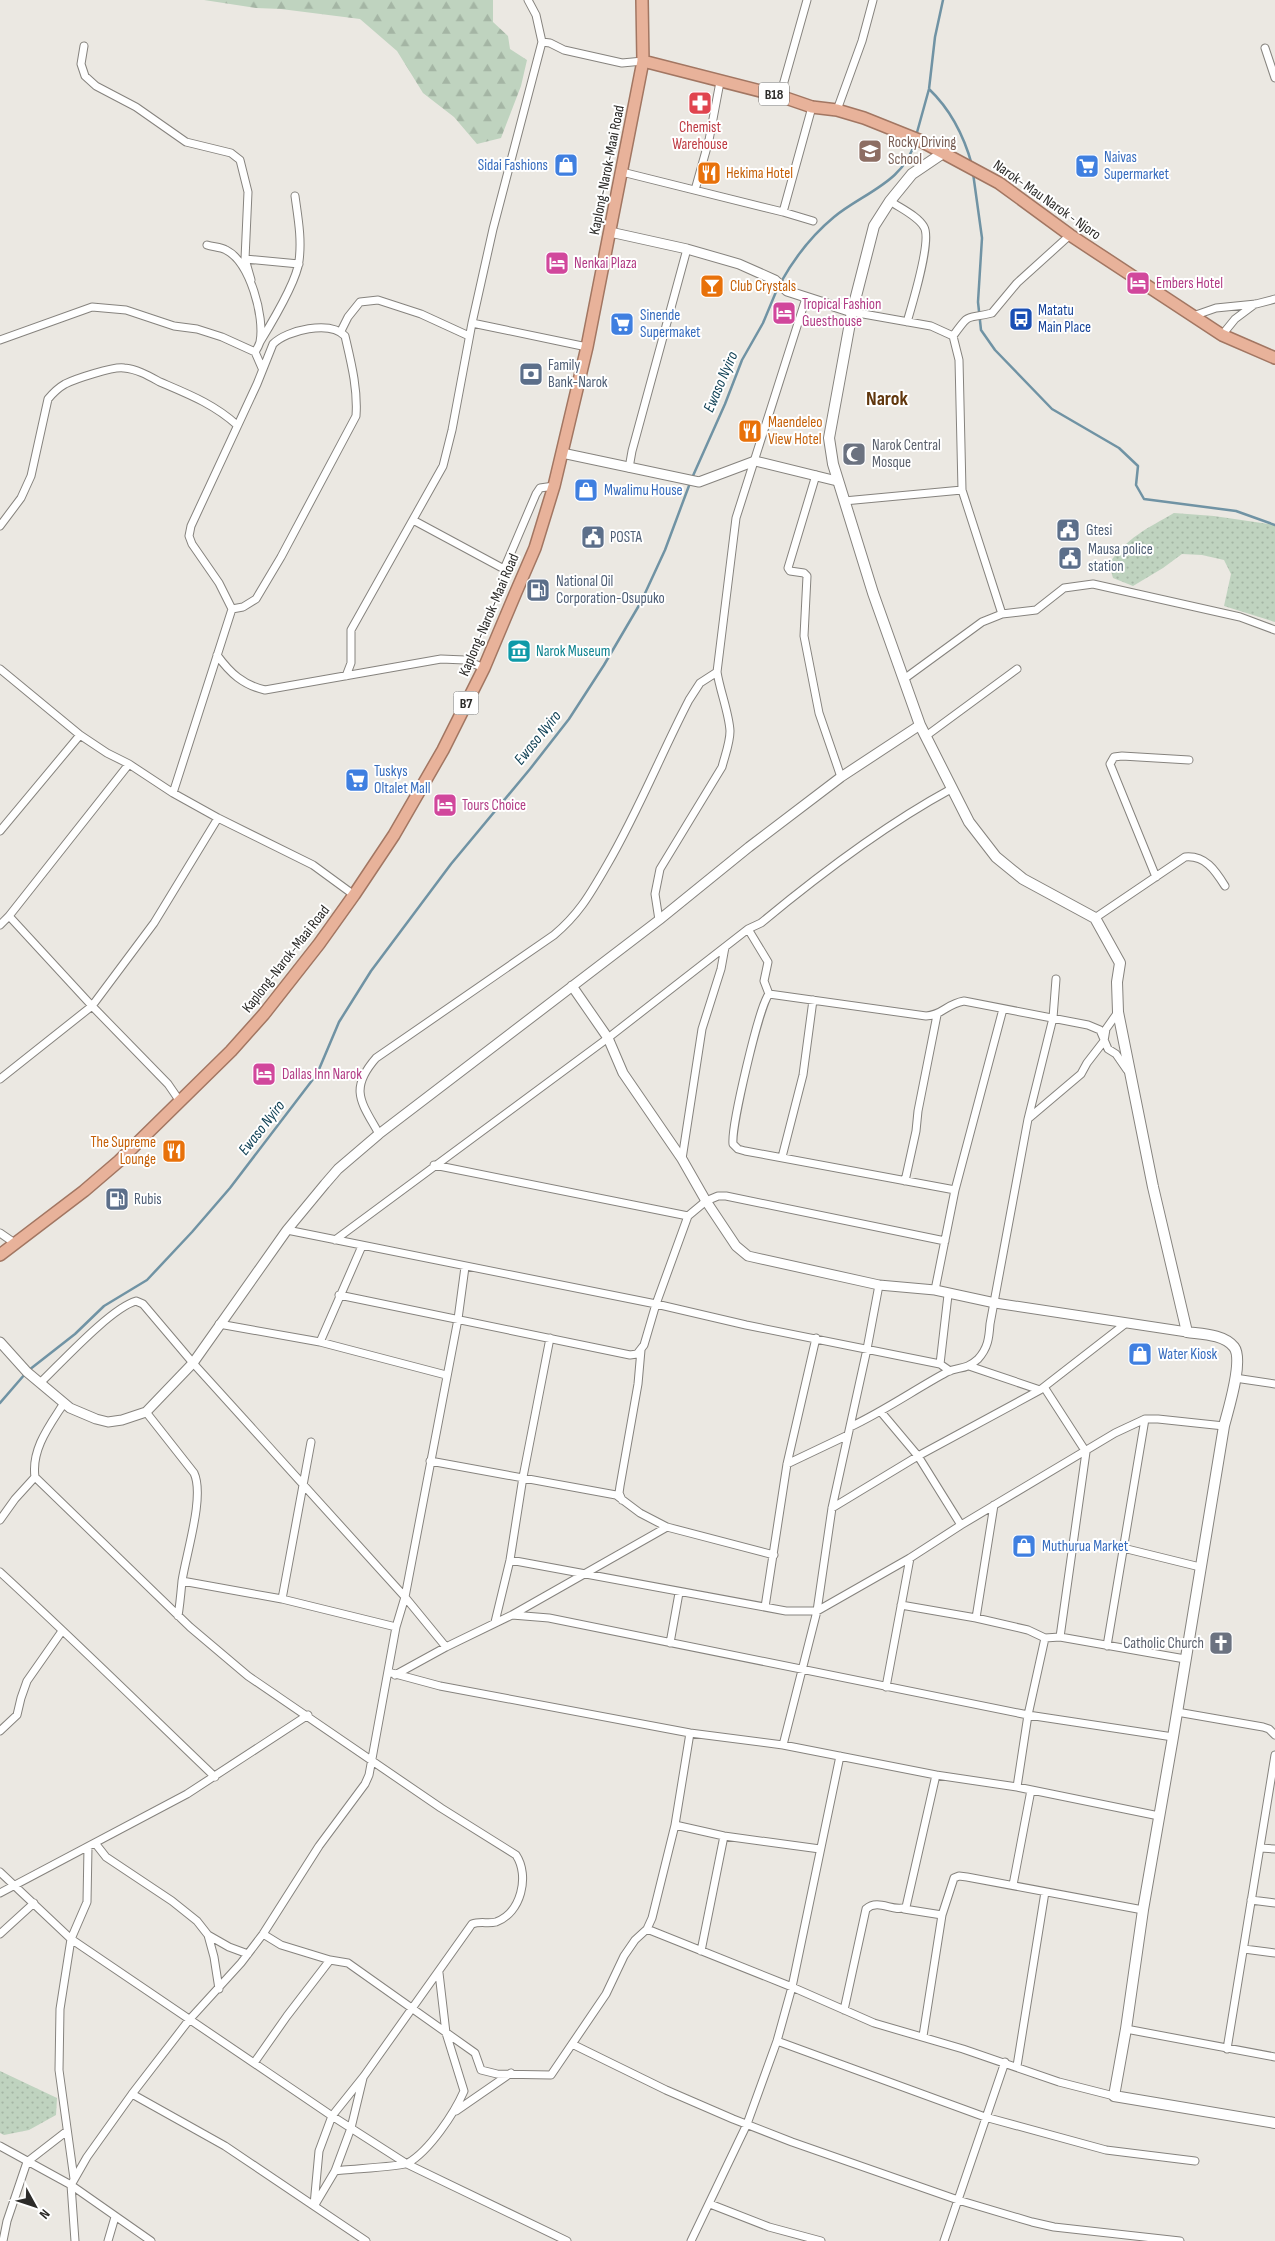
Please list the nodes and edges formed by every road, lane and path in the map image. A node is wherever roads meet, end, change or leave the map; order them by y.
1 (528, 0) edge
2 (642, 0) edge
3 (807, 0) edge
4 (873, 0) edge
5 (542, 42) junction
6 (84, 46) dead end
7 (1265, 48) dead end
8 (643, 61) junction
9 (1275, 78) edge
10 (720, 82) junction
11 (780, 96) junction
12 (812, 106) junction
13 (837, 110) junction
14 (943, 153) junction
15 (622, 172) junction
16 (695, 190) junction
17 (295, 196) dead end
18 (890, 201) junction
19 (783, 212) junction
20 (813, 221) dead end
21 (610, 232) junction
22 (1070, 235) junction
23 (207, 245) dead end
24 (687, 249) junction
25 (245, 259) junction
26 (299, 264) junction
27 (251, 280) junction
28 (806, 298) junction
29 (1275, 299) edge
30 (1256, 304) junction
31 (852, 312) junction
32 (1192, 316) junction
33 (907, 322) junction
34 (472, 323) junction
35 (341, 331) junction
36 (1222, 335) junction
37 (469, 336) junction
38 (953, 336) junction
39 (0, 340) edge
40 (260, 342) junction
41 (587, 347) junction
42 (255, 352) junction
43 (1275, 358) edge
44 (262, 368) junction
45 (237, 425) junction
46 (562, 452) junction
47 (755, 461) junction
48 (629, 468) junction
49 (816, 475) junction
50 (837, 481) junction
51 (554, 486) junction
52 (962, 490) junction
53 (844, 501) junction
54 (413, 520) junction
55 (0, 526) edge
56 (232, 609) junction
57 (1002, 614) junction
58 (1275, 630) edge
59 (217, 655) junction
60 (484, 668) junction
61 (1017, 668) dead end
62 (0, 669) edge
63 (717, 672) junction
64 (346, 676) junction
65 (904, 679) junction
66 (920, 725) junction
67 (80, 735) junction
68 (926, 736) junction
69 (1189, 760) dead end
70 (129, 764) junction
71 (841, 777) junction
72 (951, 789) junction
73 (173, 793) junction
74 (218, 818) junction
75 (0, 831) edge
76 (1156, 878) junction
77 (1224, 886) dead end
78 (354, 895) junction
79 (9, 916) junction
80 (1094, 918) junction
81 (659, 920) junction
82 (0, 925) edge
83 (748, 929) junction
84 (724, 947) junction
85 (1056, 979) dead end
86 (572, 986) junction
87 (769, 994) junction
88 (813, 1000) junction
89 (92, 1006) junction
90 (1003, 1009) junction
91 (1118, 1012) junction
92 (937, 1016) junction
93 (1053, 1018) junction
94 (608, 1038) junction
95 (1104, 1041) junction
96 (1133, 1078) junction
97 (0, 1079) edge
98 (179, 1100) junction
99 (1028, 1119) junction
100 (380, 1134) junction
101 (782, 1157) junction
102 (682, 1159) junction
103 (434, 1165) junction
104 (904, 1180) junction
105 (955, 1190) junction
106 (706, 1201) junction
107 (688, 1216) junction
108 (287, 1230) junction
109 (0, 1233) edge
110 (335, 1240) junction
111 (945, 1241) junction
112 (16, 1244) junction
113 (362, 1246) junction
114 (0, 1255) edge
115 (465, 1267) junction
116 (879, 1285) junction
117 (935, 1290) junction
118 (339, 1295) junction
119 (948, 1295) junction
120 (995, 1303) junction
121 (656, 1304) junction
122 (458, 1319) junction
123 (219, 1324) junction
124 (1125, 1324) junction
125 (1186, 1332) junction
126 (550, 1338) junction
127 (816, 1338) junction
128 (0, 1342) edge
129 (320, 1342) junction
130 (867, 1349) junction
131 (642, 1350) junction
132 (192, 1363) junction
133 (940, 1364) junction
134 (969, 1366) junction
135 (950, 1371) junction
136 (446, 1374) junction
137 (1235, 1378) junction
138 (40, 1383) junction
139 (1275, 1384) edge
140 (1042, 1388) junction
141 (64, 1403) junction
142 (146, 1412) junction
143 (881, 1412) junction
144 (1145, 1419) junction
145 (1224, 1426) junction
146 (850, 1427) junction
147 (848, 1435) junction
148 (311, 1442) dead end
149 (1086, 1452) junction
150 (918, 1456) junction
151 (430, 1461) junction
152 (787, 1464) junction
153 (523, 1476) junction
154 (35, 1477) junction
155 (302, 1484) junction
156 (623, 1503) junction
157 (994, 1505) junction
158 (832, 1508) junction
159 (0, 1520) edge
160 (961, 1525) junction
161 (668, 1527) junction
162 (1122, 1548) junction
163 (774, 1555) junction
164 (910, 1558) junction
165 (510, 1560) junction
166 (1200, 1567) junction
167 (0, 1572) edge
168 (584, 1572) junction
169 (182, 1581) junction
170 (679, 1592) junction
171 (404, 1597) junction
172 (282, 1599) junction
173 (901, 1605) junction
174 (765, 1607) junction
175 (817, 1611) junction
176 (512, 1615) junction
177 (178, 1616) junction
178 (976, 1618) junction
179 (495, 1622) junction
180 (396, 1627) junction
181 (62, 1631) junction
182 (1060, 1637) junction
183 (1045, 1638) junction
184 (670, 1643) junction
185 (1107, 1646) junction
186 (446, 1647) junction
187 (1185, 1659) junction
188 (804, 1669) junction
189 (392, 1674) junction
190 (886, 1687) junction
191 (1178, 1712) junction
192 (308, 1715) junction
193 (1028, 1716) junction
194 (0, 1732) edge
195 (690, 1733) junction
196 (1275, 1735) edge
197 (1174, 1737) junction
198 (784, 1745) junction
199 (1275, 1755) edge
200 (840, 1756) junction
201 (371, 1759) junction
202 (936, 1774) junction
203 (215, 1776) junction
204 (1017, 1788) junction
205 (1159, 1816) junction
206 (675, 1825) junction
207 (724, 1836) junction
208 (91, 1845) junction
209 (1261, 1848) junction
210 (820, 1849) junction
211 (1275, 1850) edge
212 (0, 1872) edge
213 (1013, 1885) junction
214 (15, 1886) junction
215 (1045, 1892) junction
216 (0, 1894) edge
217 (1251, 1900) junction
218 (34, 1903) junction
219 (1275, 1903) edge
220 (904, 1909) junction
221 (1143, 1910) junction
222 (942, 1915) junction
223 (647, 1929) junction
224 (0, 1934) edge
225 (263, 1934) junction
226 (208, 1935) junction
227 (71, 1939) junction
228 (1244, 1949) junction
229 (701, 1951) junction
230 (248, 1954) junction
231 (1275, 1954) edge
232 (330, 1960) junction
233 (439, 1973) junction
234 (792, 1987) junction
235 (219, 1989) junction
236 (412, 2008) junction
237 (844, 2010) junction
238 (189, 2020) junction
239 (1126, 2029) junction
240 (446, 2033) junction
241 (923, 2036) junction
242 (777, 2041) junction
243 (572, 2044) junction
244 (1227, 2050) junction
245 (1275, 2057) edge
246 (1005, 2062) junction
247 (254, 2063) junction
248 (1017, 2066) junction
249 (512, 2073) junction
250 (364, 2076) junction
251 (132, 2094) junction
252 (1114, 2096) junction
253 (455, 2112) junction
254 (332, 2116) junction
255 (985, 2118) junction
256 (1275, 2123) edge
257 (747, 2124) junction
258 (351, 2128) junction
259 (68, 2131) junction
260 (0, 2146) edge
261 (1195, 2161) dead end
262 (27, 2162) junction
263 (407, 2164) junction
264 (335, 2171) junction
265 (73, 2182) junction
266 (958, 2200) junction
267 (710, 2204) junction
268 (314, 2205) junction
269 (114, 2216) junction
270 (803, 2239) edge
271 (3, 2241) edge
272 (75, 2241) edge
273 (108, 2241) edge
274 (151, 2241) edge
275 (366, 2241) edge
276 (567, 2241) edge
277 (692, 2241) edge
278 (821, 2241) edge
279 (944, 2241) edge
280 (1180, 2241) edge

1 - 5 street
2 - 8 highway, Kaplong-Narok-Maai Road / B7
3 - 11 street
4 - 13 street
5 - 8 street
5 - 34 street
6 - 25 street
7 - 9 street
8 - 10 highway, Narok- Mau Narok - Njoro / B18
8 - 15 highway, Kaplong-Narok-Maai Road / B7
10 - 11 highway, Narok- Mau Narok - Njoro / B18
10 - 16 street
11 - 12 highway, Narok- Mau Narok - Njoro / B18
12 - 13 highway, Narok- Mau Narok - Njoro / B18
12 - 19 street
13 - 14 highway, Narok- Mau Narok - Njoro / B18
14 - 18 main road
14 - 22 highway, Narok- Mau Narok - Njoro / B18
15 - 16 street
15 - 21 highway, Kaplong-Narok-Maai Road / B7
16 - 19 street
17 - 26 street
18 - 31 main road
18 - 33 street
19 - 20 street
21 - 24 street
21 - 41 highway, Kaplong-Narok-Maai Road / B7
22 - 32 highway, Narok- Mau Narok - Njoro / B18
22 - 38 street
23 - 27 street
24 - 28 street
24 - 48 street
25 - 26 street
25 - 27 street
26 - 40 street
27 - 40 street
28 - 31 street
28 - 47 street
29 - 30 street
30 - 32 street
30 - 36 street
31 - 33 street
31 - 50 main road
32 - 36 highway, Narok- Mau Narok - Njoro / B18
33 - 38 street
34 - 37 street
34 - 41 street
35 - 37 street
35 - 44 street
35 - 56 street
36 - 43 highway, Narok- Mau Narok - Njoro / B18
37 - 54 street
38 - 52 street
39 - 42 street
40 - 42 street
41 - 46 highway, Kaplong-Narok-Maai Road / B7
42 - 44 street
44 - 45 street
45 - 55 street
45 - 56 street
46 - 48 street
46 - 51 highway, Kaplong-Narok-Maai Road / B7
47 - 48 street
47 - 49 street
47 - 63 street
49 - 50 street
49 - 71 street
50 - 53 main road
51 - 54 street
51 - 60 highway, Kaplong-Narok-Maai Road / B7
52 - 53 street
52 - 57 street
53 - 65 main road
54 - 64 street
56 - 59 street
57 - 58 street
57 - 65 street
59 - 64 street
59 - 73 street
60 - 64 street
60 - 78 highway, Kaplong-Narok-Maai Road / B7
61 - 68 street
62 - 67 street
63 - 81 street
63 - 100 street
65 - 66 main road
66 - 68 main road
66 - 71 street
67 - 70 street
67 - 75 street
68 - 72 main road
69 - 76 street
70 - 73 street
70 - 79 street
71 - 81 street
72 - 80 main road
72 - 83 street
73 - 74 street
74 - 78 street
74 - 89 street
76 - 77 street
76 - 80 street
78 - 98 highway, Kaplong-Narok-Maai Road / B7
79 - 82 street
79 - 89 street
80 - 91 main road
81 - 86 street
83 - 84 street
83 - 87 street
84 - 94 street
84 - 102 street
85 - 93 street
86 - 94 street
86 - 100 street
87 - 88 street
87 - 101 street
88 - 92 street
88 - 101 street
89 - 97 street
89 - 98 street
90 - 92 street
90 - 93 street
90 - 105 street
91 - 95 street
91 - 96 main road
92 - 104 street
93 - 95 street
93 - 99 street
94 - 102 street
94 - 103 street
95 - 96 street
95 - 99 street
96 - 125 main road
98 - 112 highway, Kaplong-Narok-Maai Road / B7
99 - 120 street
100 - 108 street
101 - 104 street
102 - 106 street
103 - 107 street
103 - 110 street
104 - 105 street
105 - 111 street
106 - 107 street
106 - 111 street
106 - 116 street
107 - 121 street
108 - 110 street
108 - 123 street
109 - 112 street
110 - 113 street
111 - 117 street
112 - 114 highway, Kaplong-Narok-Maai Road / B7
113 - 115 street
113 - 118 street
115 - 121 street
115 - 122 street
116 - 117 street
116 - 130 street
117 - 119 street
118 - 122 street
118 - 129 street
119 - 120 street
119 - 133 street
120 - 124 street
120 - 134 street
121 - 127 street
121 - 131 street
122 - 126 street
122 - 136 street
123 - 129 street
123 - 132 street
124 - 125 street
124 - 140 street
125 - 137 main road
126 - 131 street
126 - 153 street
127 - 130 street
127 - 152 street
128 - 138 street
129 - 136 street
130 - 133 street
130 - 146 street
131 - 156 street
132 - 138 street
132 - 142 street
132 - 155 street
133 - 135 street
134 - 135 street
134 - 140 street
135 - 143 street
136 - 151 street
137 - 139 street
137 - 145 main road
138 - 141 street
140 - 149 street
140 - 150 street
141 - 142 street
141 - 154 street
142 - 169 street
143 - 146 street
143 - 150 street
144 - 145 street
144 - 149 street
144 - 162 street
145 - 166 main road
146 - 147 street
147 - 152 street
147 - 158 street
148 - 155 street
149 - 157 street
149 - 182 street
150 - 158 street
150 - 160 street
151 - 153 street
151 - 171 street
152 - 163 street
153 - 156 street
153 - 165 street
154 - 159 street
154 - 177 street
155 - 171 street
155 - 172 street
156 - 161 street
157 - 160 street
157 - 178 street
158 - 175 street
160 - 164 street
161 - 163 street
161 - 168 street
162 - 166 street
162 - 185 street
163 - 174 street
164 - 173 street
164 - 175 street
165 - 168 street
165 - 179 street
166 - 187 main road
167 - 181 street
168 - 170 street
168 - 176 street
169 - 172 street
169 - 177 street
170 - 174 street
170 - 184 street
171 - 180 street
171 - 186 street
172 - 180 street
173 - 178 street
173 - 190 street
174 - 175 street
175 - 188 street
176 - 179 street
176 - 184 street
177 - 192 street
178 - 183 street
179 - 186 street
180 - 189 street
181 - 194 street
181 - 203 street
182 - 183 street
182 - 185 street
183 - 193 street
184 - 188 street
185 - 187 street
186 - 189 street
187 - 191 main road
188 - 190 street
188 - 198 street
189 - 195 street
189 - 201 street
190 - 193 street
191 - 196 street
191 - 197 main road
192 - 201 street
192 - 203 street
193 - 197 street
193 - 204 street
195 - 198 street
195 - 206 street
197 - 205 main road
198 - 200 street
199 - 209 street
200 - 202 street
200 - 210 street
201 - 225 street
201 - 233 street
202 - 204 street
202 - 220 street
203 - 208 street
204 - 205 street
204 - 213 street
205 - 221 main road
206 - 207 street
206 - 223 street
207 - 210 street
207 - 229 street
208 - 214 street
208 - 226 street
208 - 227 street
209 - 211 street
209 - 217 street
210 - 234 street
212 - 214 street
213 - 215 street
213 - 222 street
214 - 216 street
214 - 218 street
215 - 221 street
215 - 248 street
217 - 219 street
217 - 228 street
218 - 224 street
218 - 227 street
220 - 222 street
220 - 237 street
221 - 239 main road
222 - 241 street
223 - 229 street
223 - 243 street
225 - 230 street
225 - 232 street
226 - 230 street
226 - 235 street
227 - 238 street
227 - 259 street
228 - 231 street
228 - 244 street
229 - 234 street
230 - 235 street
232 - 236 street
232 - 247 street
233 - 236 street
233 - 240 street
234 - 237 street
234 - 242 street
235 - 238 street
236 - 240 street
236 - 250 street
237 - 241 street
238 - 247 street
238 - 251 street
239 - 244 street
239 - 252 main road
240 - 249 street
240 - 253 street
241 - 246 street
242 - 255 street
242 - 257 street
243 - 249 street
243 - 257 street
244 - 245 street
246 - 248 street
246 - 255 street
247 - 254 street
248 - 252 street
249 - 253 street
250 - 254 street
250 - 258 street
251 - 265 street
251 - 268 street
252 - 256 main road
253 - 263 street
254 - 258 street
254 - 268 street
255 - 261 street
255 - 266 street
257 - 266 street
257 - 267 street
258 - 263 street
258 - 264 street
259 - 262 street
259 - 265 street
260 - 262 street
262 - 265 street
262 - 271 street
263 - 264 street
263 - 276 street
264 - 268 street
265 - 269 street
265 - 272 street
266 - 279 street
266 - 280 street
267 - 270 street
267 - 277 street
268 - 275 street
269 - 273 street
269 - 274 street
270 - 278 street

